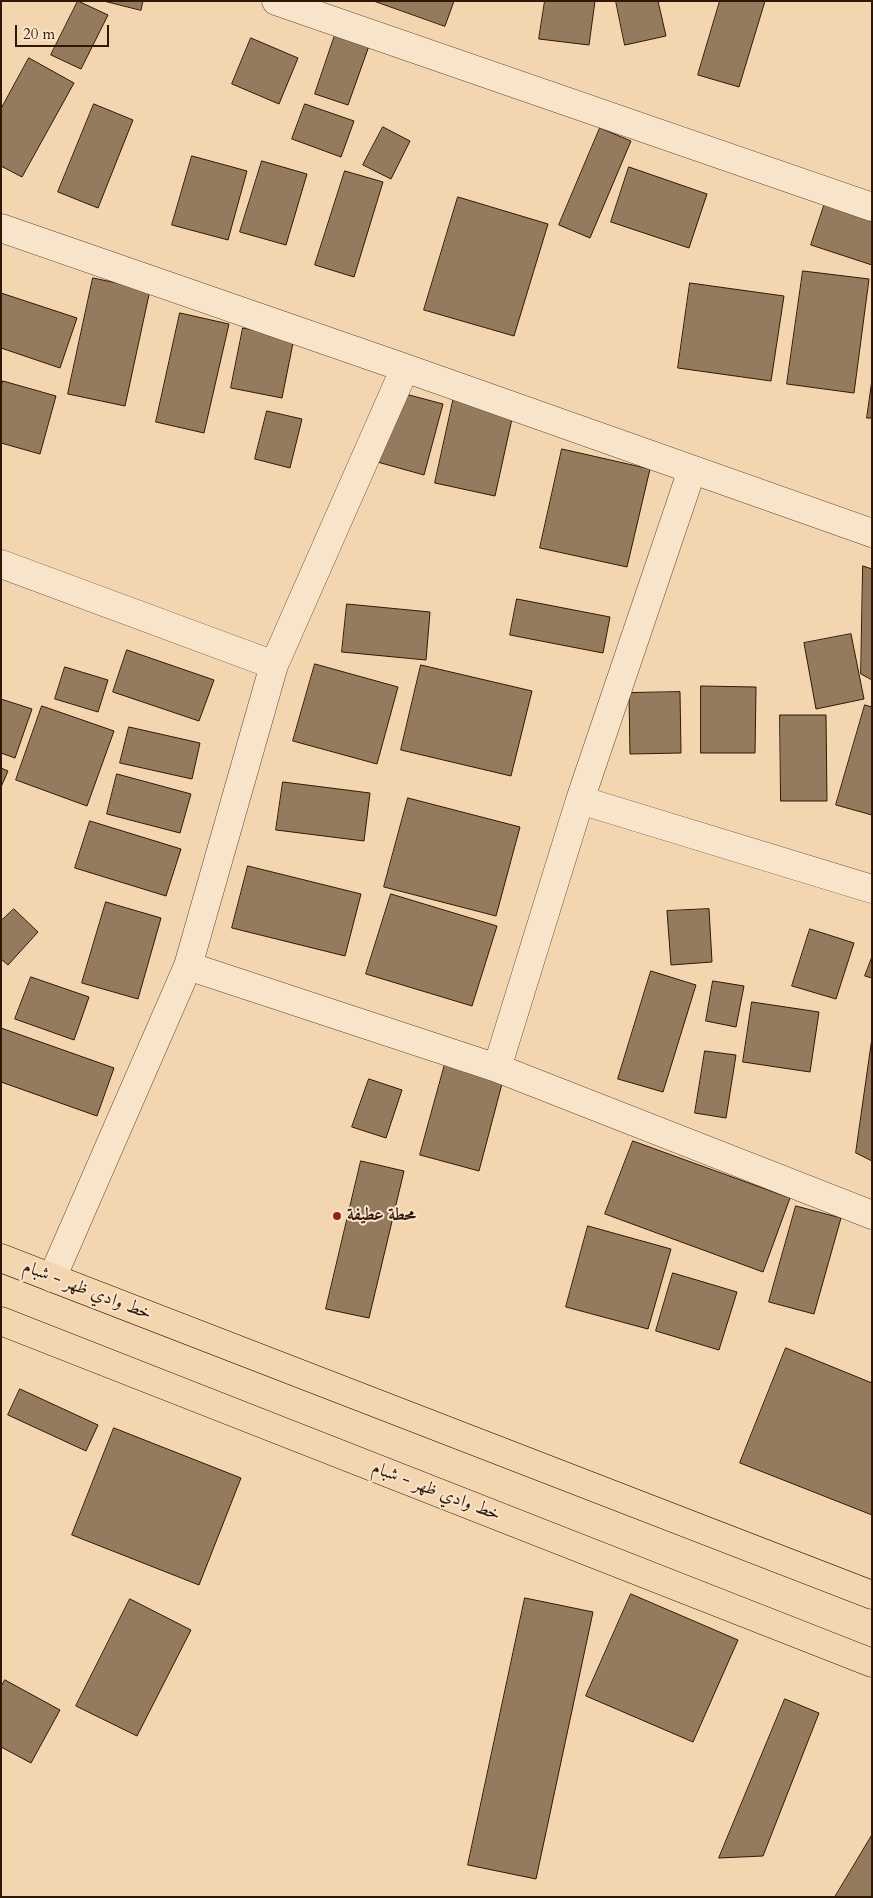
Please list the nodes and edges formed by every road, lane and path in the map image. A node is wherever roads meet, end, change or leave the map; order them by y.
1 (276, 1) edge
2 (872, 207) edge
3 (1, 228) edge
4 (405, 368) junction
5 (692, 470) junction
6 (872, 533) edge
7 (1, 564) edge
8 (274, 664) junction
9 (580, 800) junction
10 (872, 889) edge
11 (188, 966) junction
12 (496, 1068) junction
13 (872, 1215) edge
14 (1, 1258) edge
15 (52, 1278) junction
16 (1, 1321) edge
17 (872, 1595) edge
18 (872, 1663) edge

1 - 2 street
3 - 4 street
4 - 5 street
4 - 8 street
5 - 6 street
5 - 9 street
7 - 8 street
8 - 11 street
9 - 10 street
9 - 12 street
11 - 12 street
11 - 15 street
12 - 13 street
14 - 15 main road, خط وادي ظهر - شبام
15 - 17 main road, خط وادي ظهر - شبام
16 - 18 main road, خط وادي ظهر - شبام

